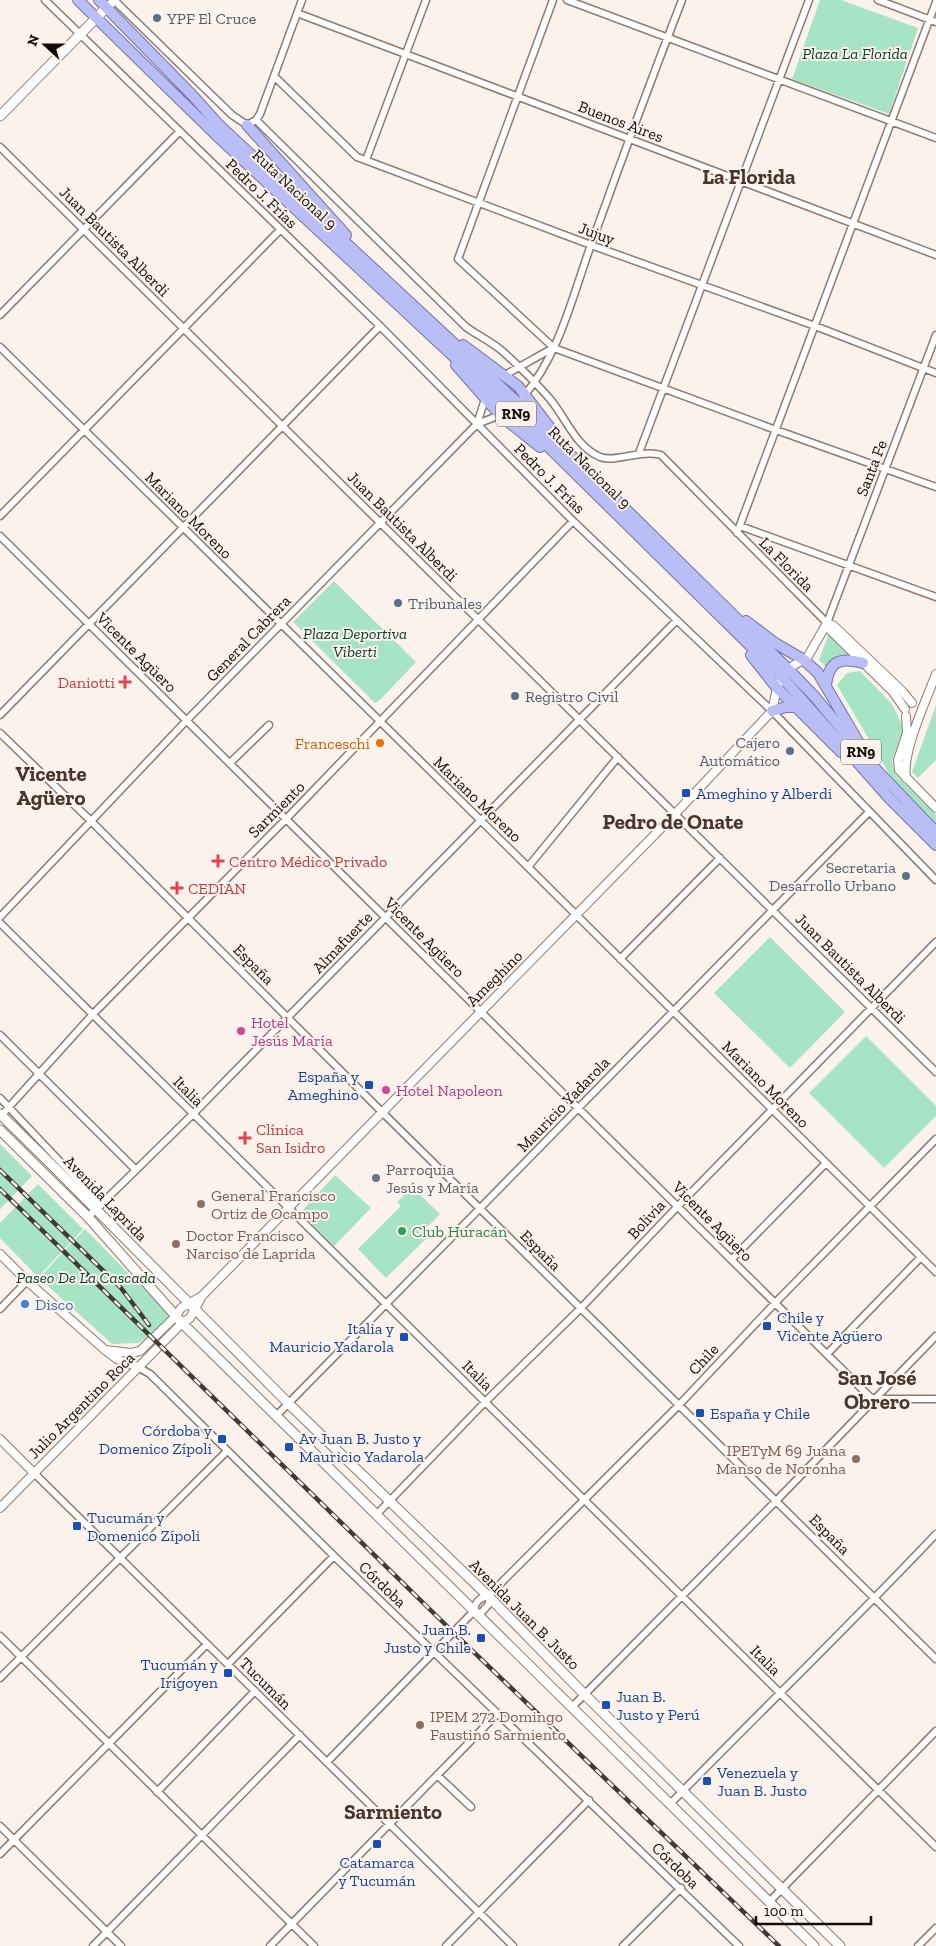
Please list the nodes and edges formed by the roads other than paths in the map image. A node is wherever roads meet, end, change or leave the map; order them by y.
1 (45, 0) edge
2 (78, 0) edge
3 (99, 0) edge
4 (115, 0) edge
5 (426, 0) edge
6 (553, 0) edge
7 (568, 0) edge
8 (682, 0) edge
9 (809, 0) edge
10 (878, 0) edge
11 (300, 2) edge
12 (936, 2) edge
13 (106, 8) junction
14 (297, 12) junction
15 (97, 18) junction
16 (933, 21) edge
17 (81, 34) junction
18 (668, 38) junction
19 (406, 55) junction
20 (275, 77) junction
21 (779, 80) junction
22 (518, 96) junction
23 (0, 116) edge
24 (891, 122) junction
25 (252, 123) junction
26 (180, 132) junction
27 (936, 138) edge
28 (629, 139) junction
29 (0, 147) edge
30 (366, 160) junction
31 (742, 180) junction
32 (479, 202) junction
33 (853, 223) junction
34 (84, 230) junction
35 (280, 230) junction
36 (590, 245) junction
37 (936, 255) edge
38 (375, 270) junction
39 (702, 285) junction
40 (0, 315) edge
41 (433, 324) junction
42 (380, 326) junction
43 (814, 326) junction
44 (184, 328) junction
45 (936, 335) edge
46 (439, 342) junction
47 (0, 347) edge
48 (554, 348) junction
49 (518, 368) junction
50 (924, 369) junction
51 (936, 373) edge
52 (505, 375) junction
53 (534, 383) junction
54 (664, 389) junction
55 (526, 394) junction
56 (485, 399) junction
57 (514, 406) junction
58 (500, 415) junction
59 (477, 424) junction
60 (282, 426) junction
61 (84, 430) junction
62 (776, 430) junction
63 (639, 454) junction
64 (568, 460) junction
65 (886, 468) junction
66 (936, 487) edge
67 (0, 516) edge
68 (573, 521) junction
69 (380, 523) junction
70 (182, 528) junction
71 (738, 529) junction
72 (0, 536) edge
73 (848, 564) junction
74 (936, 597) edge
75 (723, 606) junction
76 (478, 620) junction
77 (677, 620) junction
78 (88, 623) junction
79 (826, 623) junction
80 (281, 624) junction
81 (733, 630) junction
82 (804, 660) junction
83 (863, 663) junction
84 (786, 674) junction
85 (936, 674) edge
86 (826, 685) junction
87 (777, 688) junction
88 (929, 692) junction
89 (913, 703) junction
90 (796, 707) junction
91 (772, 711) junction
92 (906, 713) junction
93 (920, 714) junction
94 (0, 716) edge
95 (580, 718) junction
96 (187, 720) junction
97 (380, 722) junction
98 (269, 724) dead end
99 (0, 733) edge
100 (618, 757) junction
101 (230, 763) junction
102 (866, 765) junction
103 (906, 778) junction
104 (936, 808) edge
105 (869, 812) junction
106 (675, 814) junction
107 (286, 819) junction
108 (480, 820) junction
109 (92, 822) junction
110 (936, 832) edge
111 (936, 845) edge
112 (720, 858) junction
113 (528, 867) junction
114 (936, 880) edge
115 (773, 910) junction
116 (576, 915) junction
117 (0, 917) edge
118 (188, 917) junction
119 (385, 917) junction
120 (0, 923) edge
121 (936, 942) edge
122 (620, 960) junction
123 (872, 1008) junction
124 (481, 1011) junction
125 (673, 1012) junction
126 (93, 1014) junction
127 (287, 1017) junction
128 (0, 1035) edge
129 (936, 1072) edge
130 (38, 1074) junction
131 (0, 1098) edge
132 (9, 1107) junction
133 (579, 1108) junction
134 (772, 1110) junction
135 (382, 1112) junction
136 (193, 1114) junction
137 (0, 1116) edge
138 (0, 1130) edge
139 (936, 1139) edge
140 (826, 1163) junction
141 (136, 1170) junction
142 (678, 1206) junction
143 (870, 1206) junction
144 (288, 1208) junction
145 (480, 1209) junction
146 (95, 1210) junction
147 (0, 1254) edge
148 (921, 1257) junction
149 (732, 1259) junction
150 (936, 1272) edge
151 (27, 1282) junction
152 (776, 1302) junction
153 (386, 1304) junction
154 (192, 1307) junction
155 (581, 1308) junction
156 (0, 1309) edge
157 (179, 1320) junction
158 (936, 1336) edge
159 (105, 1350) junction
160 (828, 1353) junction
161 (138, 1367) junction
162 (874, 1399) junction
163 (936, 1400) edge
164 (485, 1402) junction
165 (289, 1404) junction
166 (679, 1405) junction
167 (276, 1416) junction
168 (0, 1440) edge
169 (227, 1451) junction
170 (34, 1473) junction
171 (583, 1499) junction
172 (776, 1500) junction
173 (388, 1501) junction
174 (0, 1508) edge
175 (376, 1515) junction
176 (936, 1534) edge
177 (334, 1556) junction
178 (121, 1558) junction
179 (488, 1596) junction
180 (681, 1596) junction
181 (875, 1598) junction
182 (474, 1611) junction
183 (0, 1636) edge
184 (207, 1644) junction
185 (434, 1652) junction
186 (20, 1656) junction
187 (936, 1659) edge
188 (228, 1664) junction
189 (0, 1678) edge
190 (255, 1691) junction
191 (779, 1692) junction
192 (584, 1694) junction
193 (572, 1707) junction
194 (497, 1714) junction
195 (936, 1731) edge
196 (300, 1735) junction
197 (109, 1744) junction
198 (327, 1762) junction
199 (437, 1775) junction
200 (877, 1789) junction
201 (682, 1791) junction
202 (158, 1792) junction
203 (589, 1800) junction
204 (670, 1804) junction
205 (471, 1807) dead end
206 (389, 1824) junction
207 (0, 1826) edge
208 (202, 1836) junction
209 (14, 1840) junction
210 (936, 1847) edge
211 (0, 1854) edge
212 (680, 1888) junction
213 (781, 1888) junction
214 (769, 1902) junction
215 (479, 1912) junction
216 (292, 1924) junction
217 (936, 1928) edge
218 (107, 1932) junction
219 (93, 1946) edge
220 (121, 1946) edge
221 (270, 1946) edge
222 (314, 1946) edge
223 (446, 1946) edge
224 (513, 1946) edge
225 (623, 1946) edge
226 (739, 1946) edge
227 (814, 1946) edge
228 (840, 1946) edge
229 (918, 1946) edge

1 - 17 street, Pedro J. Frías
2 - 15 highway, Ruta Nacional 9 / RN9
3 - 13 highway, Ruta Nacional 9 / RN9
4 - 13 street
4 - 25 street, La Florida
5 - 19 street
6 - 22 street
7 - 18 street
8 - 18 street
9 - 21 street
10 - 16 street
11 - 14 street
12 - 16 street
13 - 15 main road
13 - 38 highway, Ruta Nacional 9 / RN9
14 - 19 street, Buenos Aires
14 - 20 street
15 - 17 main road
15 - 46 highway, Ruta Nacional 9 / RN9
16 - 24 street
17 - 23 main road
17 - 26 street, Pedro J. Frías
18 - 21 street
18 - 28 street
19 - 22 street, Buenos Aires
19 - 30 street
20 - 25 street
20 - 30 street, Jujuy
21 - 24 street
21 - 31 street
22 - 28 street, Buenos Aires
22 - 32 street
24 - 27 street
24 - 33 street
25 - 38 highway
25 - 49 street, La Florida
26 - 34 street
26 - 35 street, Pedro J. Frías
28 - 31 street, Buenos Aires
28 - 36 street
29 - 34 street, Juan Bautista Alberdi
30 - 32 street, Jujuy
31 - 33 street, Buenos Aires
31 - 39 street
32 - 36 street, Jujuy
32 - 48 street
33 - 37 street, Buenos Aires
33 - 43 street
34 - 40 street
34 - 44 street, Juan Bautista Alberdi
35 - 42 street, Pedro J. Frías
35 - 44 street
36 - 39 street, Jujuy
36 - 48 street
38 - 41 highway, Ruta Nacional 9 / RN9
39 - 43 street, Jujuy
39 - 54 street
41 - 52 highway
41 - 57 highway, Ruta Nacional 9 / RN9
42 - 59 street, Pedro J. Frías
42 - 60 street
43 - 50 street, Jujuy
43 - 62 street
44 - 60 street, Juan Bautista Alberdi
44 - 61 street
45 - 50 street, Santa Fe
46 - 56 highway
46 - 57 highway, Ruta Nacional 9 / RN9
47 - 61 street, Mariano Moreno
48 - 49 street
48 - 53 street
48 - 54 street
49 - 52 street
49 - 53 street, La Florida
50 - 51 street, Jujuy
50 - 65 street, Santa Fe
52 - 55 highway
53 - 55 street
53 - 63 street, La Florida
54 - 62 street
54 - 63 street
55 - 57 street
55 - 64 highway
56 - 58 highway
56 - 59 street
57 - 58 street
57 - 64 highway, Ruta Nacional 9 / RN9
58 - 59 street
58 - 64 highway
59 - 68 street, Pedro J. Frías
59 - 69 street, General Cabrera
60 - 69 street, Juan Bautista Alberdi
60 - 70 street
61 - 67 street
61 - 70 street, Mariano Moreno
62 - 65 street
62 - 71 street
63 - 71 street, La Florida
64 - 75 highway, Ruta Nacional 9 / RN9
64 - 81 highway, Ruta Nacional 9 / RN9
65 - 66 street
65 - 73 street, Santa Fe
68 - 76 street, Sarmiento
68 - 77 street, Pedro J. Frías
69 - 76 street, Juan Bautista Alberdi
69 - 80 street, General Cabrera
70 - 78 street
70 - 80 street, Mariano Moreno
71 - 73 street
71 - 79 street, La Florida
72 - 78 street, Vicente Agüero
73 - 74 street
73 - 79 street, Santa Fe
75 - 82 highway, RN9
75 - 84 highway, Ruta Nacional 9 / RN9
76 - 95 street, Juan Bautista Alberdi
76 - 97 street, Sarmiento
77 - 91 street, Pedro J. Frías
77 - 95 street, Almafuerte
78 - 94 street
78 - 96 street, Vicente Agüero
79 - 82 street
79 - 83 street
79 - 89 street, La Florida
80 - 96 street, General Cabrera
80 - 97 street, Mariano Moreno
81 - 84 highway, Ruta Nacional 9 / RN9
81 - 87 highway, RN9
82 - 84 street
82 - 86 highway, RN9
83 - 86 highway
83 - 92 street
84 - 87 street
84 - 102 highway, Ruta Nacional 9 / RN9
85 - 88 street
86 - 102 highway, RN9
87 - 90 highway, RN9
87 - 91 street
88 - 89 street
88 - 93 street
89 - 92 street
89 - 93 street
90 - 91 highway
90 - 102 highway, RN9
91 - 105 street, Pedro J. Frías
91 - 106 street, Ameghino
92 - 93 street
92 - 103 street
93 - 103 street
95 - 100 street, Juan Bautista Alberdi
95 - 108 street, Almafuerte
96 - 101 street, Vicente Agüero
96 - 109 street, General Cabrera
97 - 107 street, Sarmiento
97 - 108 street, Mariano Moreno
98 - 101 street
99 - 109 street, España
100 - 106 street, Juan Bautista Alberdi
100 - 113 street
101 - 107 street, Vicente Agüero
102 - 110 highway, Ruta Nacional 9 / RN9
102 - 111 highway, Ruta Nacional 9 / RN9
103 - 104 street
105 - 114 street, Pedro J. Frías
105 - 115 street, Mauricio Yadarola
106 - 112 street, Juan Bautista Alberdi
106 - 116 street, Ameghino
107 - 118 street, Sarmiento
107 - 119 street, Vicente Agüero
108 - 113 street, Mariano Moreno
108 - 119 street, Almafuerte
109 - 117 street, General Cabrera
109 - 118 street, España
112 - 115 street, Juan Bautista Alberdi
112 - 122 street
113 - 116 street, Mariano Moreno
115 - 123 street, Juan Bautista Alberdi
115 - 125 street, Mauricio Yadarola
116 - 122 street, Mariano Moreno
116 - 124 street, Ameghino
118 - 126 street, Sarmiento
118 - 127 street, España
119 - 124 street, Vicente Agüero
119 - 127 street, Almafuerte
120 - 126 street, Italia
121 - 123 street, Bolivia
122 - 125 street, Mariano Moreno
123 - 129 street, Juan Bautista Alberdi
123 - 134 street, Bolivia
124 - 133 street, Vicente Agüero
124 - 135 street, Ameghino
125 - 133 street, Mauricio Yadarola
125 - 134 street, Mariano Moreno
126 - 130 street, Sarmiento
126 - 136 street, Italia
127 - 135 street, España
127 - 136 street, Almafuerte
128 - 130 street
130 - 132 street, Sarmiento
130 - 141 street
131 - 132 street
132 - 137 street, Sarmiento
132 - 146 street
133 - 142 street, Vicente Agüero
133 - 145 street, Mauricio Yadarola
134 - 140 street, Mariano Moreno
134 - 142 street, Bolivia
135 - 144 street, Ameghino
135 - 145 street, España
136 - 141 street, Almafuerte
136 - 144 street, Italia
137 - 146 main road, Avenida Laprida
138 - 146 main road, Avenida Laprida
139 - 143 street, Chile
140 - 143 street, Mariano Moreno
140 - 149 street
141 - 146 street, Almafuerte
142 - 149 street, Vicente Agüero
142 - 155 street, Bolivia
143 - 148 street, Mariano Moreno
143 - 152 street, Chile
144 - 153 street, Italia
144 - 154 street, Ameghino
145 - 153 street, Mauricio Yadarola
145 - 155 street, España
146 - 154 main road, Avenida Laprida
146 - 157 main road, Avenida Laprida
147 - 151 street, Córdoba
148 - 150 street, Mariano Moreno
148 - 160 street
149 - 152 street, Vicente Agüero
151 - 156 street
151 - 159 street, Córdoba
152 - 160 street, Vicente Agüero
152 - 166 street, Chile
153 - 164 street, Italia
153 - 165 street, Mauricio Yadarola
154 - 157 street, Ameghino
154 - 157 street
154 - 165 main road, Avenida Juan B. Justo
155 - 164 street, Bolivia
155 - 166 street, España
157 - 159 street
157 - 161 street, Julio Argentino Roca
157 - 167 main road, Avenida Juan B. Justo
158 - 162 street
159 - 161 street, Córdoba
160 - 162 street, Vicente Agüero
161 - 169 street, Córdoba
161 - 170 street, Julio Argentino Roca
162 - 163 street
162 - 172 street
164 - 171 street, Italia
164 - 173 street, Bolivia
165 - 167 street, Mauricio Yadarola
165 - 173 main road, Avenida Juan B. Justo
166 - 171 street, Chile
166 - 172 street, España
167 - 175 main road, Avenida Juan B. Justo
168 - 170 street, Tucumán
169 - 177 street, Córdoba
169 - 178 street
170 - 174 street, Julio Argentino Roca
170 - 178 street, Tucumán
171 - 179 street, Chile
171 - 180 street, Italia
172 - 180 street
172 - 181 street, España
173 - 175 street, Bolivia
173 - 179 main road, Avenida Juan B. Justo
175 - 182 main road, Avenida Juan B. Justo
176 - 181 street
177 - 185 street, Córdoba
177 - 188 street
178 - 184 street, Tucumán
178 - 186 street
179 - 182 street, Chile
179 - 182 street, Chile
179 - 192 main road, Avenida Juan B. Justo
180 - 191 street, Italia
180 - 192 street
181 - 187 street, España
181 - 191 street
182 - 185 street, Chile
182 - 193 main road, Avenida Juan B. Justo
183 - 186 street
184 - 188 street, Tucumán
184 - 197 street
185 - 194 street, Córdoba
185 - 198 street, Chile
186 - 189 street
186 - 197 street
188 - 190 street, Tucumán
190 - 196 street, Tucumán
190 - 202 street
191 - 200 street, Italia
191 - 201 street
192 - 193 street
192 - 201 main road, Avenida Juan B. Justo
193 - 204 main road, Avenida Juan B. Justo
194 - 199 street
194 - 203 street, Córdoba
195 - 200 street
196 - 198 street, Tucumán
196 - 208 street
197 - 202 street
197 - 209 street
198 - 206 street, Tucumán
199 - 205 street
199 - 206 street
200 - 210 street, Italia
200 - 213 street
201 - 204 street
201 - 213 main road, Avenida Juan B. Justo
202 - 208 street
203 - 212 street, Córdoba
203 - 215 street
204 - 214 main road, Avenida Juan B. Justo
206 - 215 street, Tucumán
206 - 216 street
207 - 209 street
208 - 216 street
208 - 218 street
209 - 211 street
209 - 218 street
212 - 225 street
212 - 226 street, Córdoba
213 - 214 street
213 - 228 main road, Avenida Juan B. Justo
214 - 227 main road, Avenida Juan B. Justo
215 - 223 street
215 - 224 street, Tucumán
216 - 221 street
216 - 222 street
217 - 229 street
218 - 219 street
218 - 220 street

